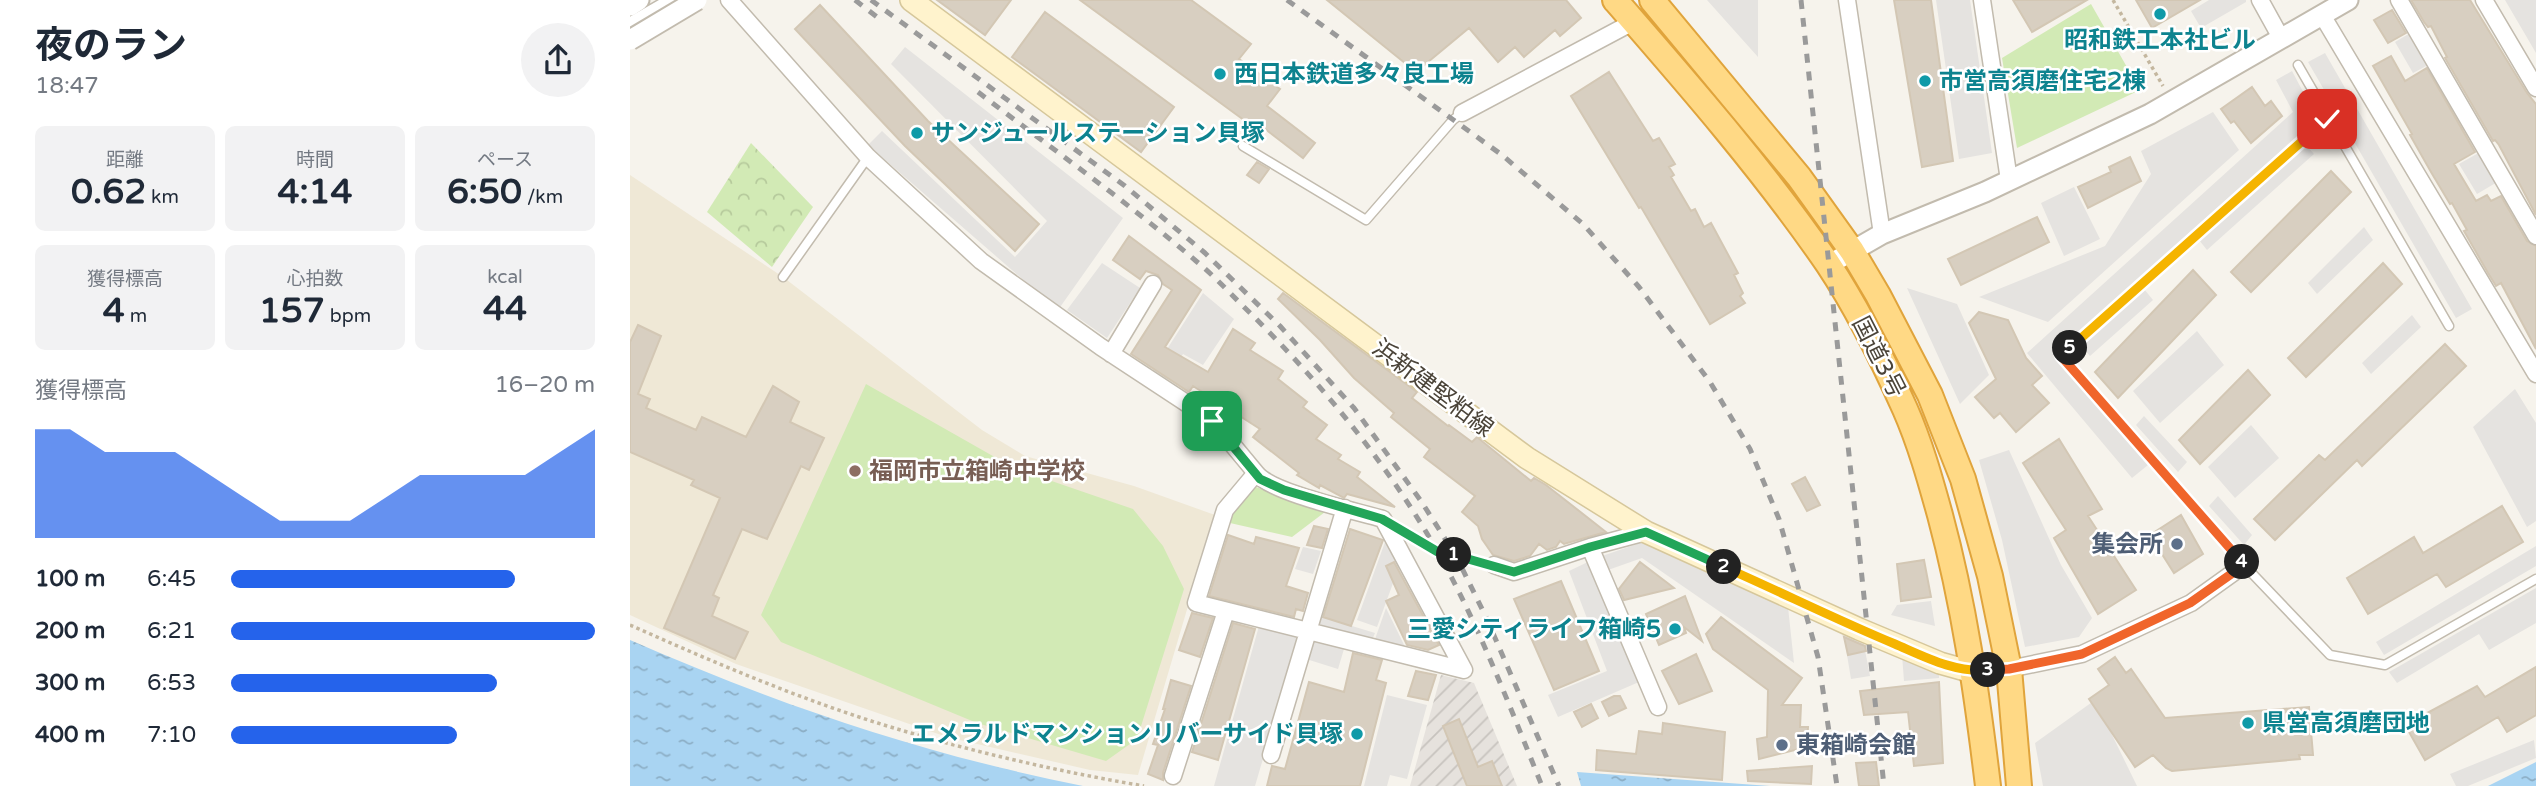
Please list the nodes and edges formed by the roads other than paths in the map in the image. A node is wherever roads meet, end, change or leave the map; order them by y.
1 (639, 0) edge
2 (675, 0) edge
3 (696, 0) edge
4 (729, 0) edge
5 (911, 0) edge
6 (1615, 0) edge
7 (1652, 0) edge
8 (1847, 0) edge
9 (1982, 0) edge
10 (2260, 0) edge
11 (2348, 0) edge
12 (2399, 0) edge
13 (2484, 0) edge
14 (630, 6) edge
15 (2322, 15) junction
16 (1633, 22) junction
17 (630, 26) edge
18 (2281, 38) junction
19 (630, 40) edge
20 (2298, 65) dead end
21 (2536, 88) edge
22 (1462, 113) joint
23 (2327, 119) junction
24 (1243, 146) dead end
25 (868, 157) junction
26 (2009, 180) junction
27 (1882, 234) junction
28 (2536, 236) edge
29 (1853, 251) junction
30 (1828, 265) junction
31 (783, 276) dead end
32 (1153, 284) dead end
33 (2449, 326) dead end
34 (1111, 354) junction
35 (2536, 372) edge
36 (1256, 473) junction
37 (1345, 508) junction
38 (1646, 532) junction
39 (1590, 547) junction
40 (1494, 565) road end
41 (2244, 565) junction
42 (2536, 579) edge
43 (1226, 611) junction
44 (1307, 633) junction
45 (2009, 669) junction
46 (1972, 671) junction
47 (1658, 707) dead end
48 (1271, 755) dead end
49 (1173, 776) dead end
50 (1988, 786) edge
51 (2019, 786) edge

1 - 14 street
2 - 17 street
3 - 19 street, bridge
4 - 25 street
5 - 38 main road, 浜新建堅粕線
6 - 16 highway, 国道3号
7 - 29 highway, 国道3号
8 - 27 street
9 - 26 street
10 - 18 street
11 - 15 street
12 - 28 street
13 - 21 street
15 - 18 street
15 - 35 street
16 - 22 street
16 - 30 highway, 国道3号
18 - 26 street
20 - 23 lane
22 - 24 lane
23 - 33 lane
23 - 41 lane
25 - 31 lane
25 - 34 street
26 - 27 street
27 - 29 street
29 - 30 street
29 - 45 highway, 国道3号
30 - 46 highway, 国道3号
32 - 34 street
34 - 36 street
36 - 37 street
36 - 43 street
37 - 44 street
37 - 44 street
38 - 39 street
38 - 46 main road, 浜新建堅粕線
39 - 40 street
39 - 47 street
41 - 42 lane
41 - 45 street
43 - 44 street
43 - 49 street
44 - 48 street
45 - 46 main road, 浜新建堅粕線
45 - 51 highway, 国道3号
46 - 50 highway, 国道3号

